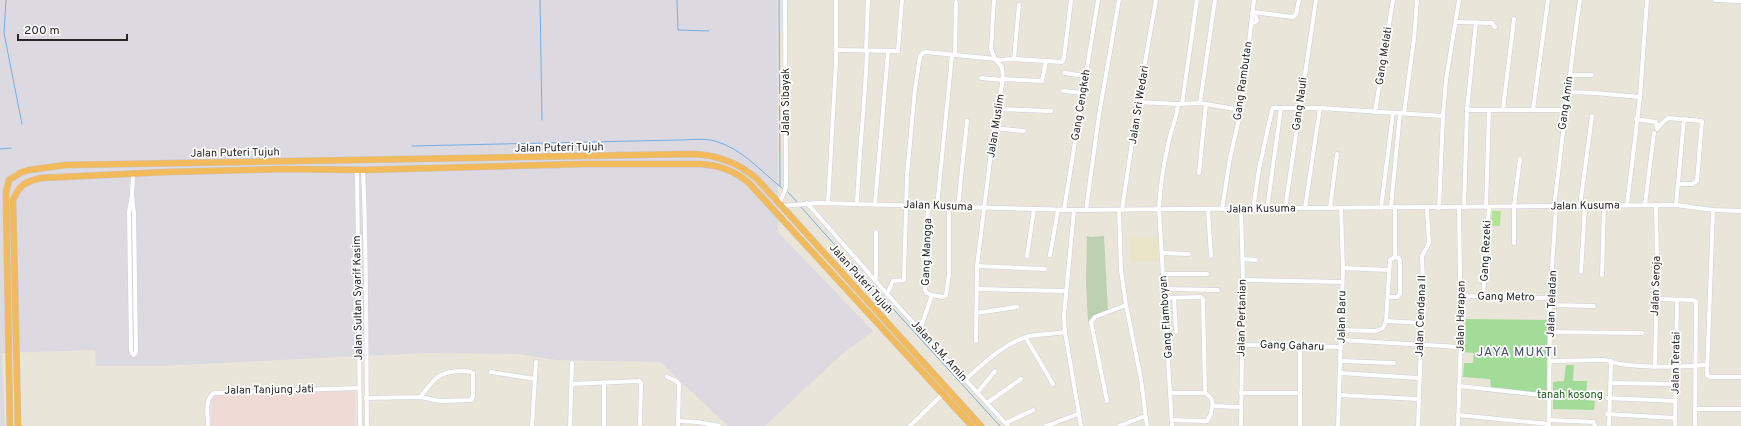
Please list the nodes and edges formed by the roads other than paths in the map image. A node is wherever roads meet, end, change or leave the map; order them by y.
1 (785, 0) edge
2 (836, 0) edge
3 (868, 0) edge
4 (902, 0) edge
5 (994, 0) edge
6 (1071, 0) edge
7 (1098, 0) edge
8 (1119, 0) edge
9 (1156, 0) edge
10 (1197, 0) edge
11 (1215, 0) edge
12 (1254, 0) edge
13 (1299, 0) edge
14 (1316, 0) edge
15 (1393, 0) edge
16 (1417, 0) edge
17 (1459, 0) edge
18 (1548, 0) edge
19 (1580, 0) edge
20 (1647, 0) edge
21 (1715, 0) edge
22 (1733, 1) edge
23 (1741, 1) edge
24 (956, 2) dead end
25 (1019, 5) dead end
26 (1253, 13) junction
27 (1514, 19) dead end
28 (1456, 22) junction
29 (1476, 22) junction
30 (1496, 27) dead end
31 (836, 50) junction
32 (867, 51) junction
33 (888, 52) junction
34 (954, 55) junction
35 (996, 59) junction
36 (1014, 59) junction
37 (1046, 61) junction
38 (1064, 73) dead end
39 (1571, 74) junction
40 (1592, 74) dead end
41 (1086, 76) junction
42 (981, 78) dead end
43 (1003, 79) junction
44 (1063, 91) dead end
45 (1568, 92) junction
46 (1083, 93) junction
47 (1640, 97) junction
48 (1138, 102) junction
49 (1200, 103) junction
50 (1180, 104) junction
51 (1206, 104) junction
52 (997, 108) junction
53 (1281, 108) junction
54 (1299, 108) junction
55 (1320, 108) junction
56 (1503, 109) junction
57 (1241, 110) junction
58 (1467, 110) junction
59 (1489, 110) junction
60 (1532, 110) junction
61 (1565, 110) junction
62 (1050, 111) dead end
63 (1375, 112) junction
64 (1393, 113) junction
65 (1402, 113) junction
66 (1443, 116) junction
67 (1592, 116) dead end
68 (1636, 119) junction
69 (1684, 119) junction
70 (967, 121) dead end
71 (994, 128) junction
72 (1024, 130) dead end
73 (1654, 133) dead end
74 (1337, 154) dead end
75 (1520, 159) dead end
76 (596, 160) junction
77 (294, 162) junction
78 (294, 169) junction
79 (360, 170) junction
80 (132, 173) junction
81 (1199, 173) dead end
82 (1678, 184) junction
83 (6, 193) junction
84 (15, 195) junction
85 (132, 196) junction
86 (808, 203) junction
87 (828, 203) junction
88 (780, 204) junction
89 (796, 204) junction
90 (857, 204) junction
91 (875, 204) junction
92 (906, 205) junction
93 (1627, 205) junction
94 (1646, 205) junction
95 (1656, 205) junction
96 (1676, 205) junction
97 (928, 206) junction
98 (1514, 206) junction
99 (1583, 206) junction
100 (1604, 206) junction
101 (936, 207) junction
102 (949, 207) junction
103 (958, 207) junction
104 (1393, 207) junction
105 (1462, 207) junction
106 (1487, 207) junction
107 (1555, 207) junction
108 (984, 208) junction
109 (1305, 208) junction
110 (1330, 208) junction
111 (1341, 208) junction
112 (1381, 208) junction
113 (1427, 208) junction
114 (1439, 208) junction
115 (1034, 209) junction
116 (1159, 209) junction
117 (1222, 209) junction
118 (1267, 209) junction
119 (1285, 209) junction
120 (1058, 210) junction
121 (1064, 210) junction
122 (1074, 210) junction
123 (1086, 210) junction
124 (1121, 210) junction
125 (1208, 210) junction
126 (1241, 210) junction
127 (1253, 210) junction
128 (1713, 210) junction
129 (1741, 211) edge
130 (787, 212) junction
131 (876, 232) dead end
132 (1514, 243) dead end
133 (1162, 253) junction
134 (1189, 254) dead end
135 (1050, 255) dead end
136 (1027, 256) dead end
137 (1211, 256) dead end
138 (1395, 257) junction
139 (1243, 259) junction
140 (1256, 260) dead end
141 (977, 266) junction
142 (1343, 268) junction
143 (130, 269) junction
144 (135, 269) junction
145 (1045, 269) dead end
146 (1389, 270) junction
147 (1581, 272) dead end
148 (1163, 274) junction
149 (1207, 274) dead end
150 (1602, 275) dead end
151 (358, 280) junction
152 (364, 280) junction
153 (1243, 280) junction
154 (876, 281) junction
155 (1342, 282) junction
156 (977, 289) junction
157 (1164, 289) junction
158 (1218, 290) dead end
159 (1065, 291) junction
160 (887, 294) junction
161 (932, 295) junction
162 (1461, 296) junction
163 (1483, 296) junction
164 (1388, 297) junction
165 (1165, 298) junction
166 (1174, 298) junction
167 (1550, 298) junction
168 (1656, 299) junction
169 (1677, 300) junction
170 (1126, 305) junction
171 (1550, 306) junction
172 (1594, 306) dead end
173 (1017, 308) dead end
174 (976, 313) junction
175 (1386, 321) junction
176 (1421, 323) junction
177 (920, 330) junction
178 (1341, 330) junction
179 (1065, 332) junction
180 (1176, 332) dead end
181 (1550, 332) junction
182 (1642, 333) dead end
183 (1026, 338) junction
184 (1341, 340) junction
185 (976, 341) dead end
186 (1420, 344) junction
187 (1242, 345) junction
188 (1300, 345) junction
189 (1341, 347) junction
190 (1460, 347) junction
191 (1341, 361) junction
192 (1550, 361) junction
193 (1611, 361) junction
194 (536, 362) dead end
195 (572, 363) dead end
196 (1394, 363) dead end
197 (1707, 365) junction
198 (1676, 366) junction
199 (1695, 366) junction
200 (1654, 367) junction
201 (995, 371) dead end
202 (491, 372) dead end
203 (1340, 373) junction
204 (667, 377) dead end
205 (1741, 377) edge
206 (1418, 378) junction
207 (535, 379) junction
208 (965, 380) junction
209 (1021, 380) dead end
210 (604, 382) junction
211 (1611, 382) junction
212 (572, 384) junction
213 (1053, 384) dead end
214 (1675, 384) junction
215 (1459, 386) junction
216 (359, 388) junction
217 (977, 393) junction
218 (1172, 393) junction
219 (1206, 393) junction
220 (1241, 393) junction
221 (1300, 393) junction
222 (943, 394) junction
223 (1339, 396) junction
224 (1550, 396) junction
225 (1608, 396) junction
226 (420, 397) junction
227 (366, 398) junction
228 (1418, 399) junction
229 (1107, 401) dead end
230 (1675, 401) junction
231 (987, 403) junction
232 (1213, 405) junction
233 (1241, 407) junction
234 (1696, 409) junction
235 (1033, 410) dead end
236 (1741, 410) edge
237 (1078, 414) junction
238 (1608, 414) junction
239 (1458, 415) junction
240 (1145, 416) junction
241 (1675, 418) junction
242 (1172, 420) junction
243 (1549, 423) edge
244 (678, 424) edge
245 (1007, 425) edge
246 (10, 426) edge
247 (18, 426) edge
248 (208, 426) edge
249 (360, 426) edge
250 (367, 426) edge
251 (532, 426) edge
252 (570, 426) edge
253 (604, 426) edge
254 (640, 426) edge
255 (719, 426) edge
256 (910, 426) edge
257 (972, 426) edge
258 (981, 426) edge
259 (1046, 426) edge
260 (1081, 426) edge
261 (1119, 426) edge
262 (1147, 426) edge
263 (1172, 426) edge
264 (1241, 426) edge
265 (1300, 426) edge
266 (1338, 426) edge
267 (1418, 426) edge
268 (1458, 426) edge
269 (1595, 426) edge
270 (1608, 426) edge
271 (1674, 426) edge
272 (1695, 426) edge

1 - 88 street, Jalan Sibayak
2 - 31 street
3 - 32 street
4 - 33 street
5 - 35 street, Jalan Muslim
6 - 37 street
7 - 41 street, Gang Cengkeh
8 - 123 street
9 - 48 street, Jalan Sri Wedari
10 - 50 street, Gang Flamboyan
11 - 49 street
12 - 26 street, Gang Rambutan
13 - 26 street
14 - 54 street, Gang Nauli
15 - 63 street, Gang Melati
16 - 65 street
17 - 28 street
18 - 60 street
19 - 39 street, Gang Amin
20 - 47 street
21 - 22 street
22 - 23 street
24 - 34 street
25 - 36 street
26 - 57 street, Gang Rambutan
27 - 56 street
28 - 29 street
28 - 66 street
29 - 30 street
29 - 58 street, Jalan Harapan
31 - 32 street
31 - 87 street
32 - 33 street
32 - 90 street
33 - 91 street
34 - 35 street
34 - 92 street
34 - 101 street
35 - 36 street
35 - 43 street, Jalan Muslim
36 - 37 street
37 - 43 street
38 - 41 street
39 - 40 street
39 - 45 street, Gang Amin
41 - 46 street, Gang Cengkeh
42 - 43 street
43 - 52 street, Jalan Muslim
44 - 46 street
45 - 47 street
45 - 61 street, Gang Amin
46 - 121 street, Gang Cengkeh
47 - 68 street
48 - 50 street
48 - 124 street, Jalan Sri Wedari
49 - 50 street
49 - 51 street
50 - 116 street, Gang Flamboyan
51 - 57 street
51 - 81 street
52 - 62 street
52 - 71 street, Jalan Muslim
53 - 54 street
53 - 118 street
53 - 127 street
54 - 55 street
54 - 119 street, Gang Nauli
55 - 63 street
55 - 109 street
56 - 59 street
56 - 60 street
57 - 117 street, Gang Rambutan
58 - 59 street
58 - 105 street, Jalan Harapan
59 - 106 street, Gang Rezeki
60 - 61 street
61 - 107 street, Gang Amin
63 - 64 street
64 - 65 street
64 - 112 street
65 - 66 street
65 - 104 street
66 - 114 street
67 - 99 street
68 - 69 street
68 - 93 street
69 - 82 street
69 - 82 street
70 - 103 street
71 - 72 street
71 - 108 street, Jalan Muslim
73 - 94 street
74 - 110 street
75 - 98 street
76 - 77 highway, Jalan Puteri Tujuh
76 - 79 highway, Jalan Puteri Tujuh
76 - 88 highway, Jalan Puteri Tujuh
76 - 222 highway, Jalan Puteri Tujuh
77 - 78 highway
77 - 83 highway, Jalan Puteri Tujuh
78 - 79 highway, Jalan Puteri Tujuh
78 - 80 highway, Jalan Puteri Tujuh
79 - 151 street, Jalan Sultan Syarif Kasim
79 - 152 street, Jalan Sultan Syarif Kasim
80 - 84 highway, Jalan Puteri Tujuh
80 - 85 street
82 - 96 street
83 - 84 highway
83 - 246 highway
84 - 247 highway
85 - 143 street
85 - 144 street
86 - 87 street, Jalan Kusuma
86 - 89 street, Jalan Kusuma
86 - 154 street, Jalan S.M. Amin
87 - 90 street, Jalan Kusuma
88 - 89 street, Jalan Kusuma
88 - 130 highway, Jalan Puteri Tujuh
89 - 130 street
90 - 91 street, Jalan Kusuma
91 - 92 street, Jalan Kusuma
92 - 97 street, Jalan Kusuma
92 - 160 street
93 - 94 street, Jalan Kusuma
93 - 100 street, Jalan Kusuma
94 - 95 street, Jalan Kusuma
95 - 96 street, Jalan Kusuma
95 - 168 street, Jalan Seroja
96 - 128 street, Jalan Kusuma
97 - 101 street, Jalan Kusuma
97 - 161 street, Gang Mangga
98 - 106 street, Jalan Kusuma
98 - 107 street, Jalan Kusuma
98 - 132 street
99 - 100 street, Jalan Kusuma
99 - 107 street, Jalan Kusuma
99 - 147 street
100 - 150 street
101 - 102 street, Jalan Kusuma
102 - 103 street, Jalan Kusuma
102 - 161 street
103 - 108 street, Jalan Kusuma
104 - 112 street, Jalan Kusuma
104 - 113 street, Jalan Kusuma
104 - 138 street
105 - 106 street, Jalan Kusuma
105 - 114 street, Jalan Kusuma
105 - 162 street, Jalan Harapan
106 - 163 street, Gang Rezeki
107 - 167 street, Jalan Teladan
108 - 115 street, Jalan Kusuma
108 - 141 street, Jalan Muslim
109 - 110 street, Jalan Kusuma
109 - 119 street, Jalan Kusuma
110 - 111 street, Jalan Kusuma
111 - 112 street, Jalan Kusuma
111 - 142 street, Jalan Baru
113 - 114 street, Jalan Kusuma
113 - 176 street, Jalan Cendana II
115 - 120 street, Jalan Kusuma
115 - 136 street
116 - 124 street, Jalan Kusuma
116 - 125 street, Jalan Kusuma
116 - 133 street, Gang Flamboyan
117 - 125 street, Jalan Kusuma
117 - 126 street, Jalan Kusuma
118 - 119 street, Jalan Kusuma
118 - 127 street, Jalan Kusuma
120 - 121 street, Jalan Kusuma
120 - 135 street
121 - 122 street, Jalan Kusuma
122 - 123 street, Jalan Kusuma
122 - 159 street
123 - 124 street, Jalan Kusuma
124 - 170 street, Jalan Sri Wedari
125 - 137 street
126 - 127 street, Jalan Kusuma
126 - 139 street, Jalan Pertanian
128 - 129 street, Jalan Kusuma
128 - 197 street
130 - 258 highway, Jalan Puteri Tujuh
131 - 154 street
133 - 134 street
133 - 148 street, Gang Flamboyan
138 - 146 street
138 - 164 street
139 - 140 street
139 - 153 street, Jalan Pertanian
141 - 145 street
141 - 156 street, Jalan Muslim
142 - 146 street
142 - 155 street, Jalan Baru
143 - 144 street
143 - 144 street
146 - 164 street
148 - 149 street
148 - 157 street, Gang Flamboyan
151 - 152 street
151 - 216 street, Jalan Sultan Syarif Kasim
152 - 227 street, Jalan Sultan Syarif Kasim
153 - 155 street
153 - 187 street, Jalan Pertanian
154 - 160 street, Jalan S.M. Amin
155 - 178 street, Jalan Baru
156 - 159 street
156 - 174 street, Jalan Muslim
157 - 158 street
157 - 165 street, Gang Flamboyan
159 - 179 street
160 - 177 street, Jalan S.M. Amin
161 - 177 street
162 - 163 street, Gang Metro
162 - 190 street, Jalan Harapan
163 - 167 street, Gang Metro
164 - 175 street
165 - 166 street
165 - 218 street, Gang Flamboyan
166 - 180 street
166 - 219 street
167 - 171 street, Jalan Teladan
168 - 169 street
168 - 200 street, Jalan Seroja
169 - 198 street, Jalan Teratai
169 - 199 street
170 - 229 street
170 - 240 street, Jalan Sri Wedari
171 - 172 street
171 - 181 street, Jalan Teladan
173 - 174 street
174 - 185 street, Jalan Muslim
175 - 176 street
175 - 178 street
176 - 186 street, Jalan Cendana II
177 - 208 street, Jalan S.M. Amin
178 - 184 street, Jalan Baru
179 - 183 street
179 - 237 street
181 - 182 street
181 - 192 street, Jalan Teladan
183 - 208 street
183 - 213 street
184 - 186 street
184 - 189 street, Jalan Baru
186 - 190 street
186 - 206 street, Jalan Cendana II
187 - 188 street, Gang Gaharu
187 - 220 street, Jalan Pertanian
188 - 189 street, Gang Gaharu
188 - 221 street
189 - 191 street, Jalan Baru
190 - 215 street, Jalan Harapan
191 - 196 street
191 - 203 street, Jalan Baru
192 - 193 street
192 - 224 street, Jalan Teladan
193 - 200 street
193 - 211 street
194 - 207 street
195 - 212 street
197 - 199 street
197 - 205 street
198 - 199 street
198 - 200 street
198 - 214 street, Jalan Teratai
199 - 234 street
201 - 217 street
202 - 207 street
203 - 206 street
203 - 223 street, Jalan Baru
204 - 244 street
206 - 228 street, Jalan Cendana II
207 - 251 street
208 - 217 street, Jalan S.M. Amin
209 - 231 street
210 - 212 street
210 - 253 street
210 - 254 street
211 - 214 street
211 - 225 street
212 - 252 street
214 - 230 street, Jalan Teratai
215 - 224 street
215 - 239 street, Jalan Harapan
216 - 248 street, Jalan Tanjung Jati
216 - 249 street, Jalan Sultan Syarif Kasim
217 - 231 street, Jalan S.M. Amin
218 - 219 street
218 - 242 street, Gang Flamboyan
219 - 232 street
220 - 221 street
220 - 233 street, Jalan Pertanian
221 - 265 street
222 - 256 street
222 - 257 highway, Jalan Puteri Tujuh
223 - 228 street
223 - 266 street, Jalan Baru
224 - 243 street, Jalan Teladan
225 - 230 street
225 - 238 street
226 - 226 street
226 - 227 street
227 - 250 street, Jalan Sultan Syarif Kasim
228 - 267 street, Jalan Cendana II
230 - 241 street, Jalan Teratai
231 - 245 street, Jalan S.M. Amin
232 - 233 street
232 - 242 street
233 - 264 street, Jalan Pertanian
234 - 236 street
234 - 272 street
235 - 245 street
237 - 259 street
237 - 260 street
238 - 241 street
238 - 270 street
239 - 243 street
239 - 268 street, Jalan Harapan
240 - 261 street
240 - 262 street, Jalan Sri Wedari
241 - 271 street, Jalan Teratai
242 - 263 street, Gang Flamboyan
243 - 269 street
244 - 255 street

